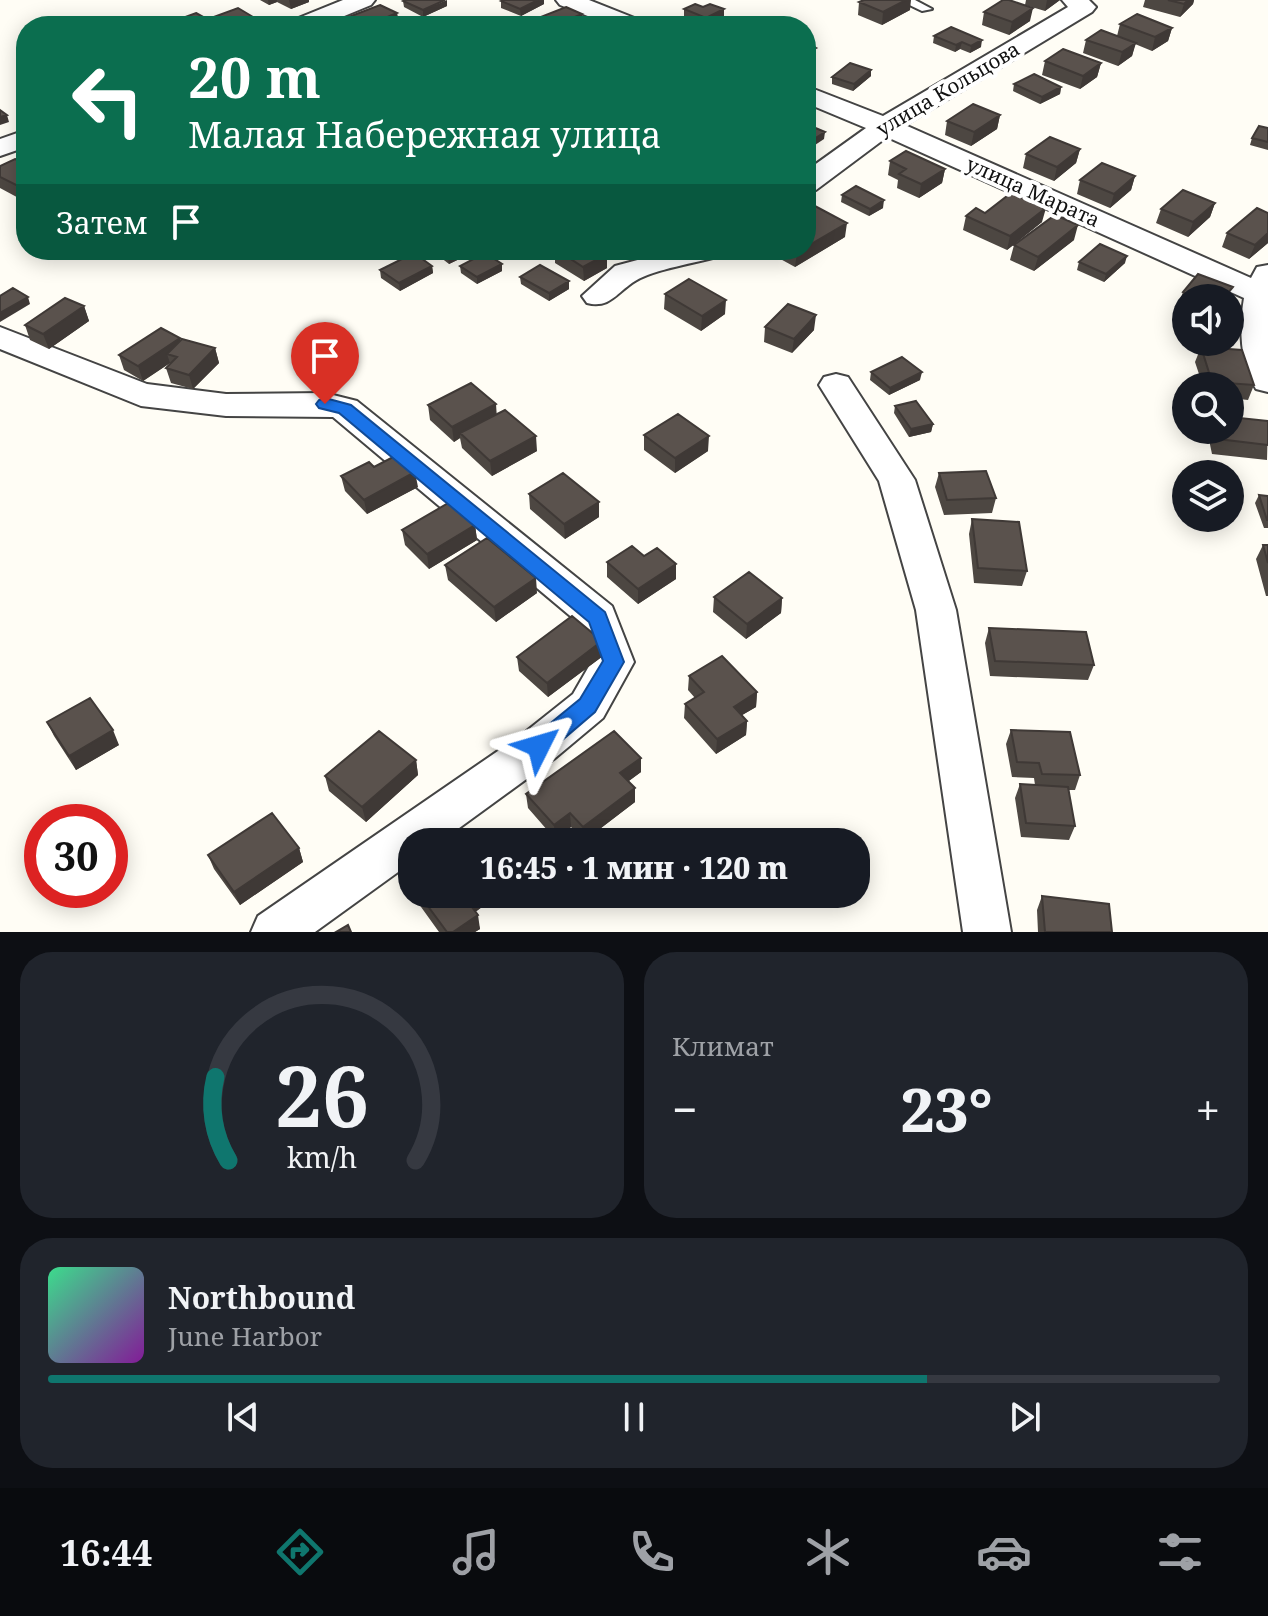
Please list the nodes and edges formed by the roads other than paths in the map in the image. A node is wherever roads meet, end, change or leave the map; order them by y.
1 (363, 0) edge
2 (568, 0) edge
3 (905, 0) edge
4 (1074, 0) edge
5 (926, 9) dead end
6 (324, 16) edge
7 (609, 16) edge
8 (816, 98) edge
9 (885, 126) junction
10 (816, 177) edge
11 (673, 260) edge
12 (1263, 284) edge
13 (598, 296) dead end
14 (0, 337) edge
15 (1268, 381) edge
16 (836, 385) dead end
17 (275, 932) edge
18 (987, 932) edge

1 - 6 street
2 - 7 street
3 - 5 lane
4 - 9 street, улица Кольцова
8 - 9 street, улица Марата
9 - 10 street, улица Кольцова
9 - 12 street, улица Марата
11 - 13 street
12 - 15 street
14 - 17 street
16 - 18 street

